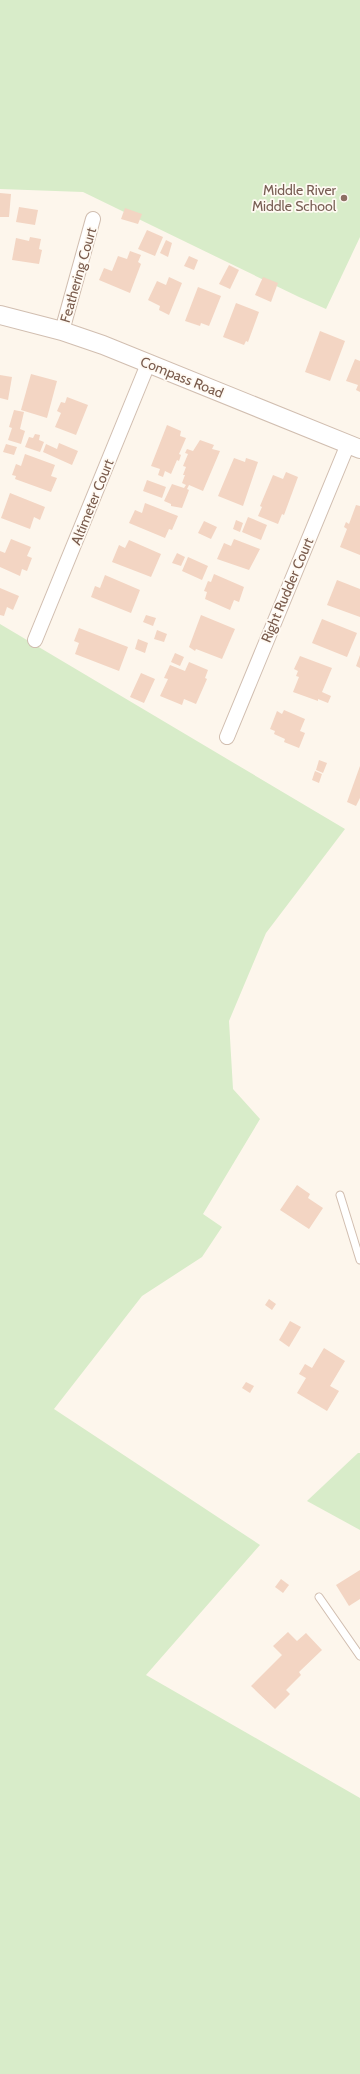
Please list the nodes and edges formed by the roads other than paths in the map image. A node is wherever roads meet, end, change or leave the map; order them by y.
1 (93, 219) dead end
2 (0, 315) edge
3 (62, 331) junction
4 (148, 364) junction
5 (354, 446) edge
6 (35, 640) dead end
7 (227, 737) dead end
8 (340, 1195) dead end
9 (360, 1260) edge
10 (319, 1596) dead end
11 (360, 1656) edge

1 - 3 street, Feathering Court
2 - 3 street, Compass Road
3 - 4 street, Compass Road
4 - 5 street, Compass Road
4 - 6 street, Altimeter Court
5 - 7 street, Right Rudder Court
8 - 9 lane
10 - 11 lane

